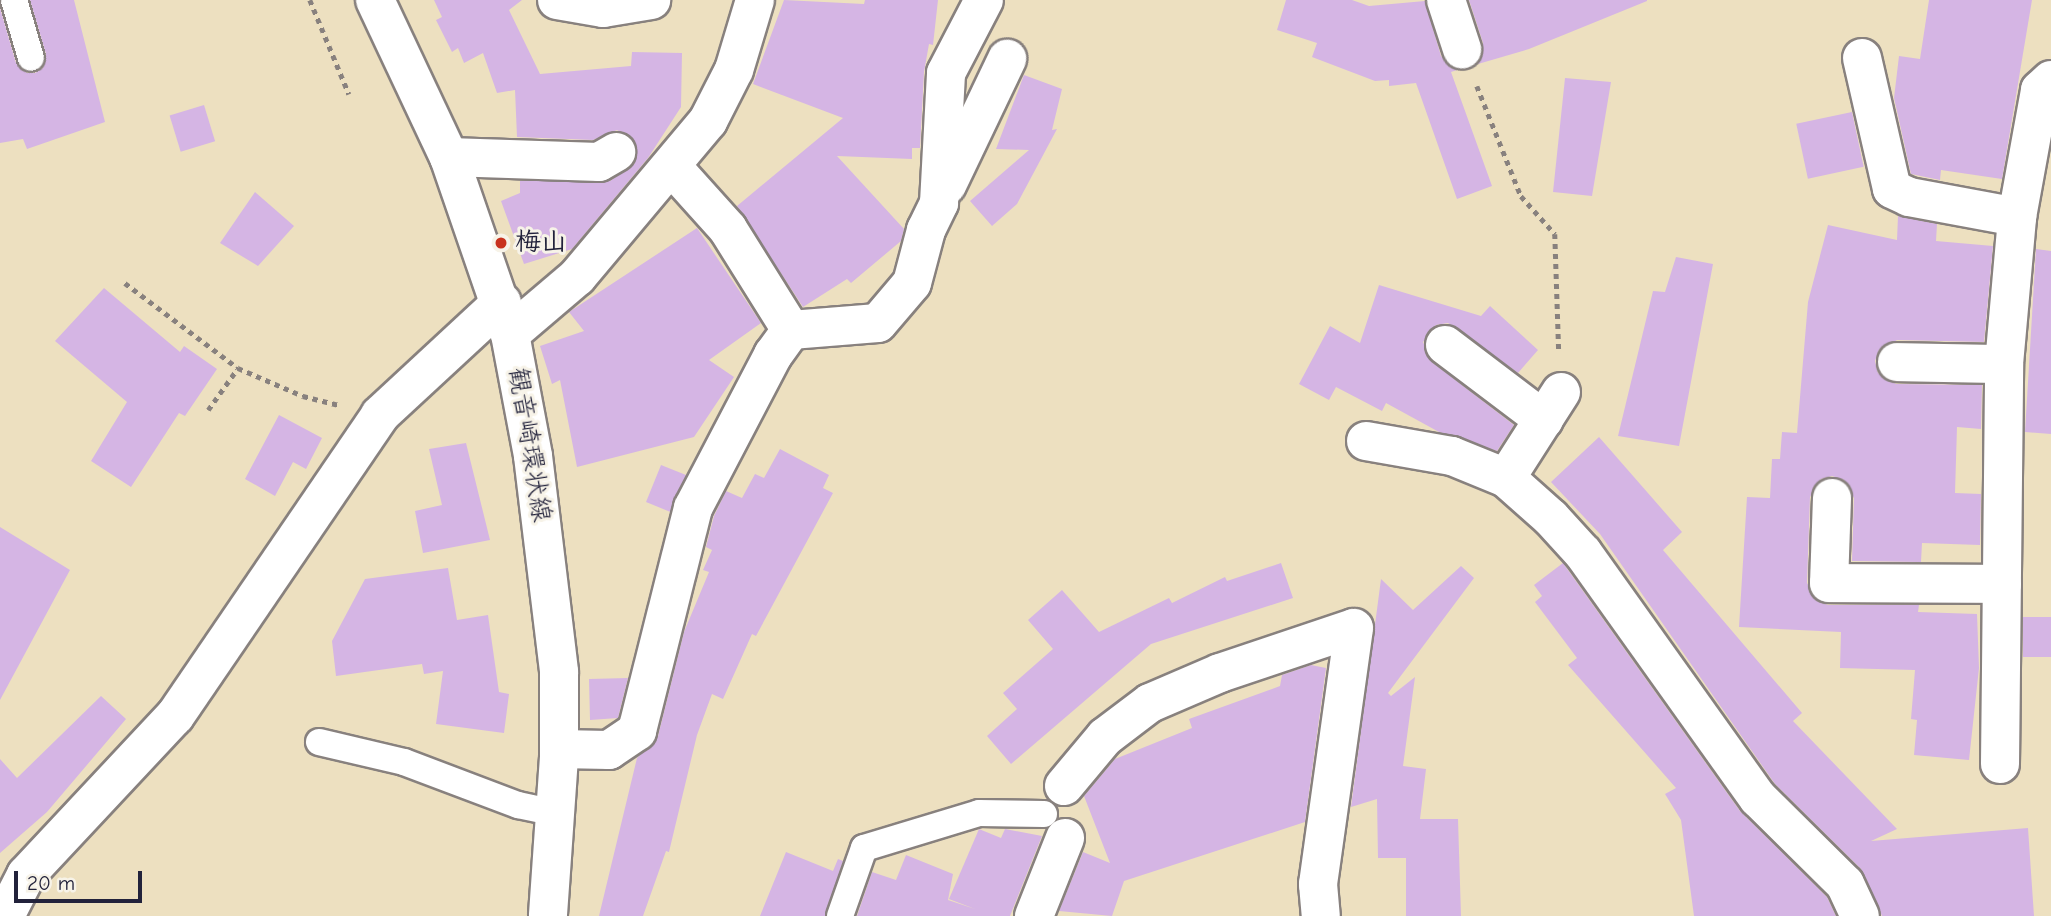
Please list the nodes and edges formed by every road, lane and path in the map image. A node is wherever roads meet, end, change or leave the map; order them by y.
1 (14, 0) edge
2 (310, 0) edge
3 (375, 0) edge
4 (557, 0) edge
5 (651, 0) edge
6 (755, 0) edge
7 (984, 0) edge
8 (1446, 0) edge
9 (1462, 49) joint
10 (31, 58) dead end
11 (1862, 58) dead end
12 (1007, 59) dead end
13 (2051, 80) edge
14 (349, 94) dead end
15 (616, 152) dead end
16 (449, 158) junction
17 (673, 168) junction
18 (939, 203) junction
19 (2017, 217) junction
20 (125, 283) dead end
21 (506, 318) junction
22 (791, 330) junction
23 (1446, 345) dead end
24 (1897, 362) dead end
25 (2004, 364) junction
26 (238, 368) junction
27 (1553, 406) junction
28 (208, 410) dead end
29 (380, 415) junction
30 (1366, 441) dead end
31 (1506, 478) junction
32 (1832, 498) dead end
33 (2002, 584) junction
34 (319, 742) dead end
35 (559, 749) junction
36 (2000, 764) dead end
37 (555, 813) junction
38 (1058, 813) junction
39 (5, 916) edge
40 (548, 916) edge
41 (841, 916) edge
42 (1034, 916) edge
43 (1321, 916) edge
44 (1860, 916) edge

1 - 10 lane
2 - 14 path
3 - 16 street, 観音崎環状線
4 - 5 street
6 - 17 street
7 - 18 street
8 - 9 street
9 - 27 path
11 - 19 street
12 - 18 street
13 - 19 street
15 - 16 street
16 - 21 street, 観音崎環状線
17 - 21 street
17 - 22 street
18 - 22 street
19 - 25 street
20 - 26 path
21 - 29 street
21 - 35 street, 観音崎環状線
22 - 35 street
23 - 27 street
24 - 25 street
25 - 33 street
26 - 28 path
26 - 29 path
27 - 31 street
29 - 39 street
30 - 31 street
31 - 44 street
32 - 33 street
33 - 36 street
34 - 37 lane
35 - 37 street, 観音崎環状線
37 - 40 street, 観音崎環状線
38 - 41 lane
38 - 42 street
38 - 43 street

